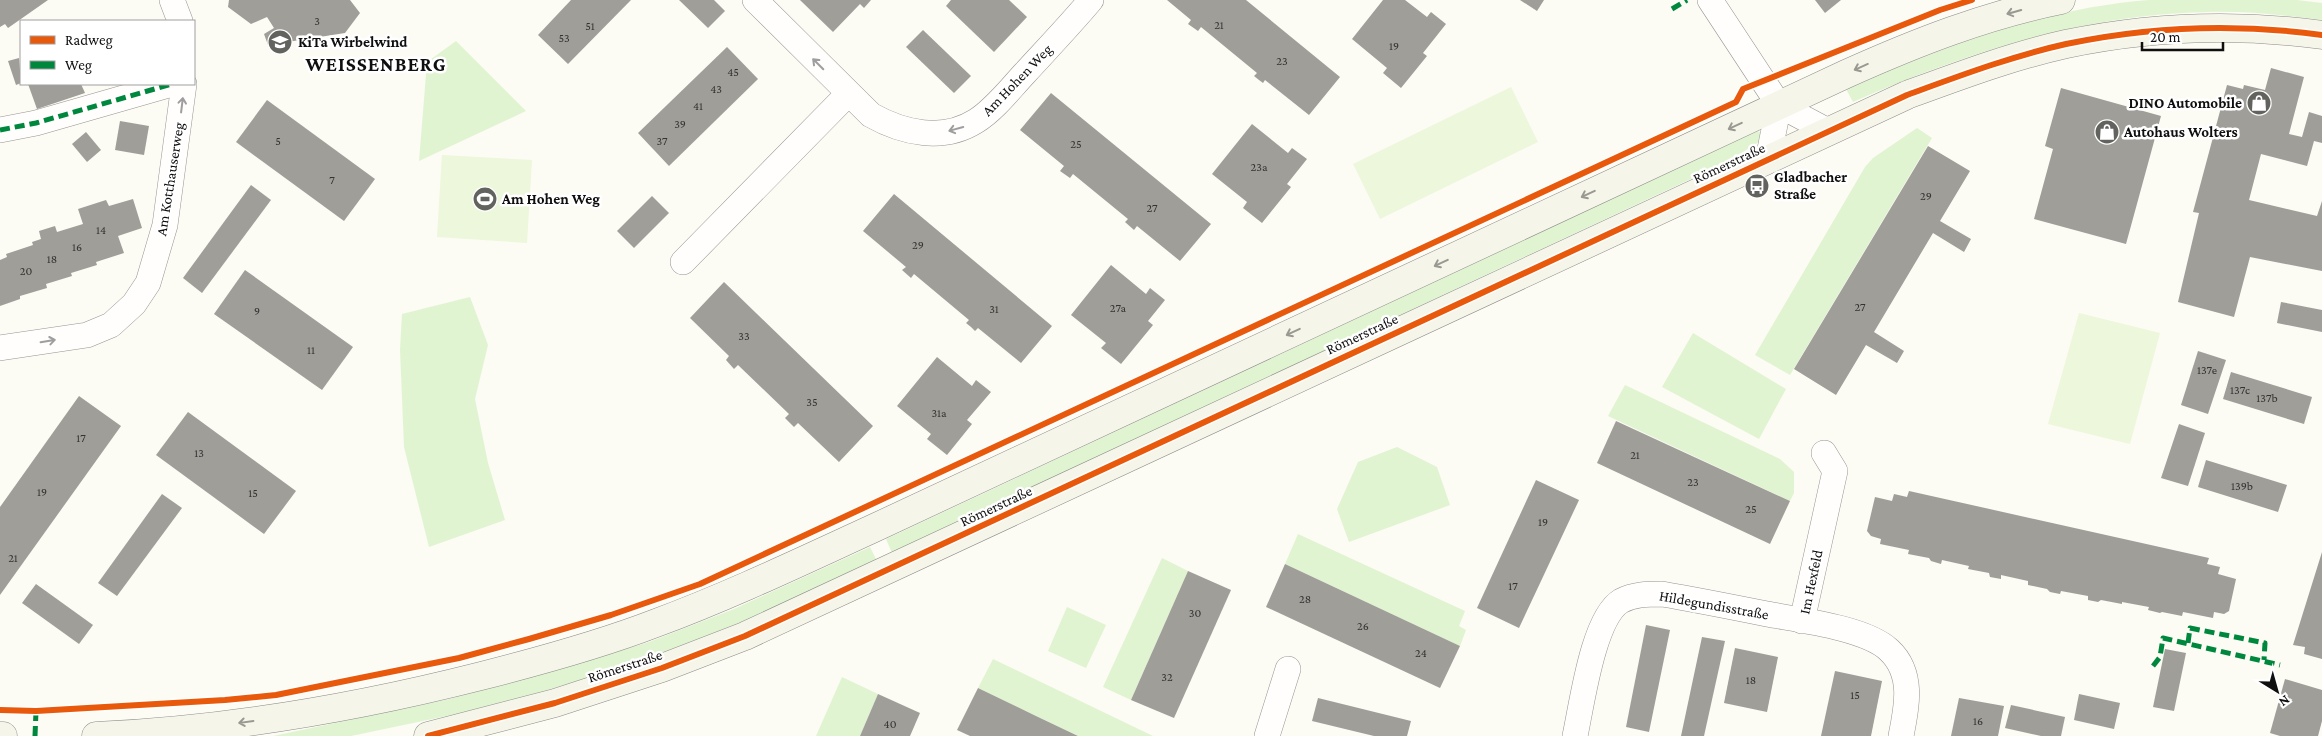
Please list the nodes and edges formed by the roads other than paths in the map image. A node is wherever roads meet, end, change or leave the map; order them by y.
1 (172, 0) edge
2 (755, 0) edge
3 (1092, 0) edge
4 (1710, 0) edge
5 (2061, 0) edge
6 (180, 20) edge
7 (2322, 35) edge
8 (169, 85) edge
9 (184, 85) edge
10 (848, 94) junction
11 (1779, 105) junction
12 (0, 130) edge
13 (1828, 131) junction
14 (1768, 159) junction
15 (683, 262) dead end
16 (0, 348) edge
17 (1824, 453) dead end
18 (1802, 621) junction
19 (1288, 669) dead end
20 (96, 736) edge
21 (428, 736) edge
22 (1267, 736) edge
23 (1575, 736) edge
24 (1901, 736) edge

1 - 6 street
10 -> 2 street, Am Hohen Weg
3 -> 10 street, Am Hohen Weg
4 - 11 street
5 -> 11 main road, Römerstraße
7 - 13 main road, Römerstraße
8 - 12 street
16 -> 9 street, Am Kotthauserweg
10 - 15 street
11 - 13 street
11 - 14 street
11 -> 20 main road, Römerstraße
13 - 14 main road, Römerstraße
14 - 21 main road, Römerstraße
17 - 18 street, Im Hexfeld
18 - 23 street, Hildegundisstraße
18 - 24 street, Im Hexfeld
19 - 22 street

